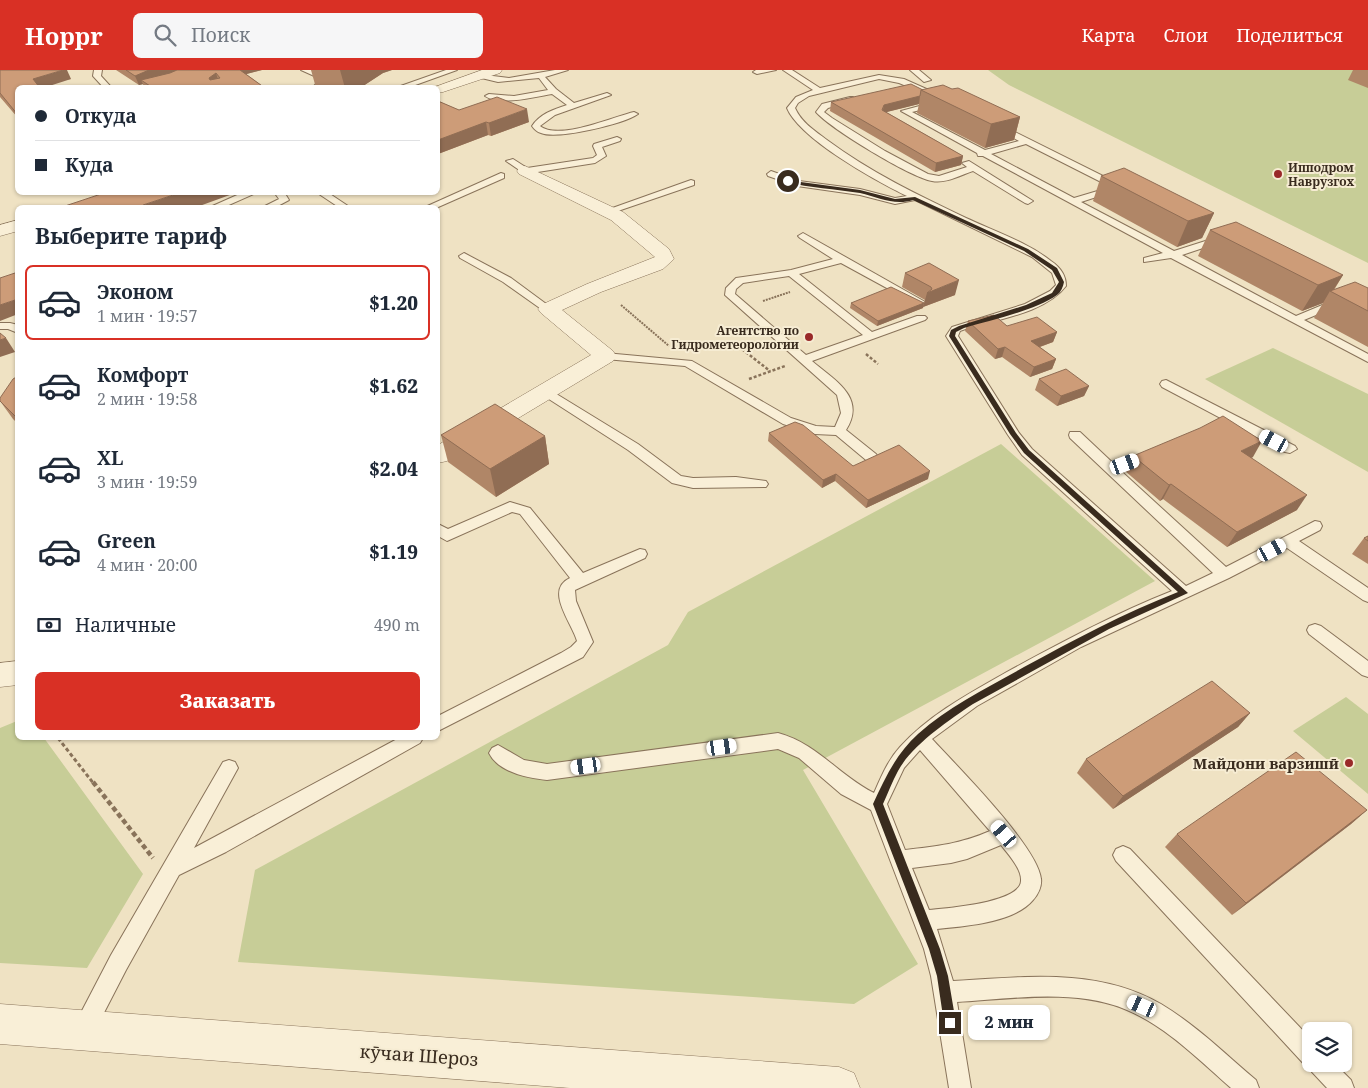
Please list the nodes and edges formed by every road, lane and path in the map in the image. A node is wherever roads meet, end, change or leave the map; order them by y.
1 (98, 70) edge
2 (190, 70) edge
3 (305, 70) edge
4 (453, 70) edge
5 (495, 70) edge
6 (564, 70) edge
7 (772, 70) edge
8 (787, 70) edge
9 (914, 70) edge
10 (758, 72) dead end
11 (477, 76) junction
12 (540, 76) junction
13 (927, 80) dead end
14 (910, 84) junction
15 (106, 85) edge
16 (151, 85) edge
17 (319, 85) edge
18 (407, 85) edge
19 (895, 88) edge
20 (440, 89) edge
21 (553, 91) junction
22 (819, 91) junction
23 (607, 94) dead end
24 (488, 96) dead end
25 (855, 98) edge
26 (830, 104) junction
27 (573, 106) junction
28 (634, 114) dead end
29 (987, 121) edge
30 (617, 139) dead end
31 (1027, 141) junction
32 (984, 153) junction
33 (517, 166) joint
34 (975, 168) junction
35 (771, 174) dead end
36 (501, 176) dead end
37 (691, 183) dead end
38 (246, 195) edge
39 (282, 195) edge
40 (325, 195) edge
41 (913, 198) junction
42 (1028, 201) dead end
43 (1073, 201) junction
44 (220, 205) edge
45 (273, 205) edge
46 (342, 205) edge
47 (434, 205) edge
48 (609, 211) junction
49 (15, 226) edge
50 (0, 231) edge
51 (803, 236) dead end
52 (1221, 239) dead end
53 (1171, 254) junction
54 (464, 256) dead end
55 (842, 260) junction
56 (1148, 260) dead end
57 (790, 273) junction
58 (807, 286) junction
59 (1334, 296) edge
60 (922, 303) edge
61 (621, 305) dead end
62 (744, 308) junction
63 (548, 309) junction
64 (921, 318) dead end
65 (1295, 320) junction
66 (0, 326) edge
67 (15, 328) edge
68 (872, 336) junction
69 (733, 342) dead end
70 (604, 356) junction
71 (1368, 359) edge
72 (804, 360) junction
73 (688, 363) junction
74 (770, 371) junction
75 (1166, 384) dead end
76 (727, 387) junction
77 (545, 391) junction
78 (1225, 415) junction
79 (1210, 425) edge
80 (839, 431) junction
81 (1075, 435) dead end
82 (1290, 449) dead end
83 (1161, 451) edge
84 (440, 454) edge
85 (870, 457) edge
86 (1112, 469) junction
87 (762, 484) dead end
88 (1316, 526) dead end
89 (441, 535) edge
90 (1288, 541) junction
91 (640, 554) dead end
92 (1224, 574) junction
93 (580, 580) junction
94 (1184, 593) junction
95 (1368, 596) edge
96 (1315, 630) dead end
97 (1368, 670) edge
98 (15, 672) edge
99 (0, 675) edge
100 (440, 723) edge
101 (920, 738) junction
102 (60, 740) edge
103 (410, 740) edge
104 (498, 753) dead end
105 (229, 768) dead end
106 (878, 804) junction
107 (1004, 834) junction
108 (1124, 855) dead end
109 (900, 860) junction
110 (174, 868) junction
111 (924, 921) junction
112 (945, 992) junction
113 (0, 1024) edge
114 (83, 1030) junction
115 (1302, 1045) edge
116 (1328, 1072) edge
117 (536, 1076) edge
118 (839, 1088) edge
119 (960, 1088) edge
120 (1248, 1088) edge
121 (1343, 1088) edge

1 - 15 lane
2 - 16 lane
3 - 17 lane
4 - 18 lane
5 - 11 street
6 - 12 lane
7 - 10 lane
8 - 22 lane
9 - 13 lane
11 - 12 lane
11 - 20 street
12 - 21 lane
14 - 19 lane
14 - 22 lane
14 - 32 lane
21 - 24 lane
21 - 27 lane
22 - 26 lane
22 - 41 lane
23 - 27 lane
25 - 26 lane
26 - 34 lane
27 - 28 lane
29 - 31 lane
30 - 33 lane
31 - 32 lane
31 - 43 lane
32 - 34 lane
32 - 43 lane
33 - 48 street
34 - 42 lane
35 - 41 lane
36 - 47 lane
37 - 48 lane
38 - 44 lane
39 - 45 lane
40 - 46 lane
41 - 94 lane
43 - 53 lane
48 - 63 street
49 - 50 street
51 - 55 lane
52 - 53 lane
53 - 56 lane
53 - 65 lane
54 - 63 lane
55 - 57 lane
55 - 60 lane
57 - 58 lane
57 - 62 lane
58 - 62 path
58 - 68 lane
59 - 65 lane
61 - 73 path
62 - 72 lane
63 - 70 street
64 - 68 lane
65 - 71 lane
66 - 67 lane
68 - 72 lane
69 - 74 path
70 - 73 lane
70 - 77 street
72 - 74 path
72 - 80 lane
73 - 76 lane
74 - 76 path
75 - 78 lane
76 - 80 lane
77 - 84 street
77 - 87 lane
78 - 79 lane
78 - 82 lane
80 - 85 lane
81 - 86 lane
83 - 86 lane
86 - 92 lane
88 - 90 lane
89 - 93 lane
90 - 92 lane
90 - 95 lane
91 - 93 lane
92 - 94 lane
93 - 100 lane
94 - 101 lane
96 - 97 lane
98 - 99 street
101 - 106 lane
101 - 107 lane
102 - 110 path
103 - 110 lane
104 - 106 lane
105 - 110 lane
106 - 109 lane
107 - 109 lane
107 - 111 lane
108 - 115 lane
109 - 111 lane
110 - 114 lane
111 - 112 lane
112 - 119 lane
112 - 120 lane
113 - 114 street, кӯчаи Шероз
114 - 117 street, кӯчаи Шероз
116 - 121 lane
117 - 118 street, кӯчаи Шероз

